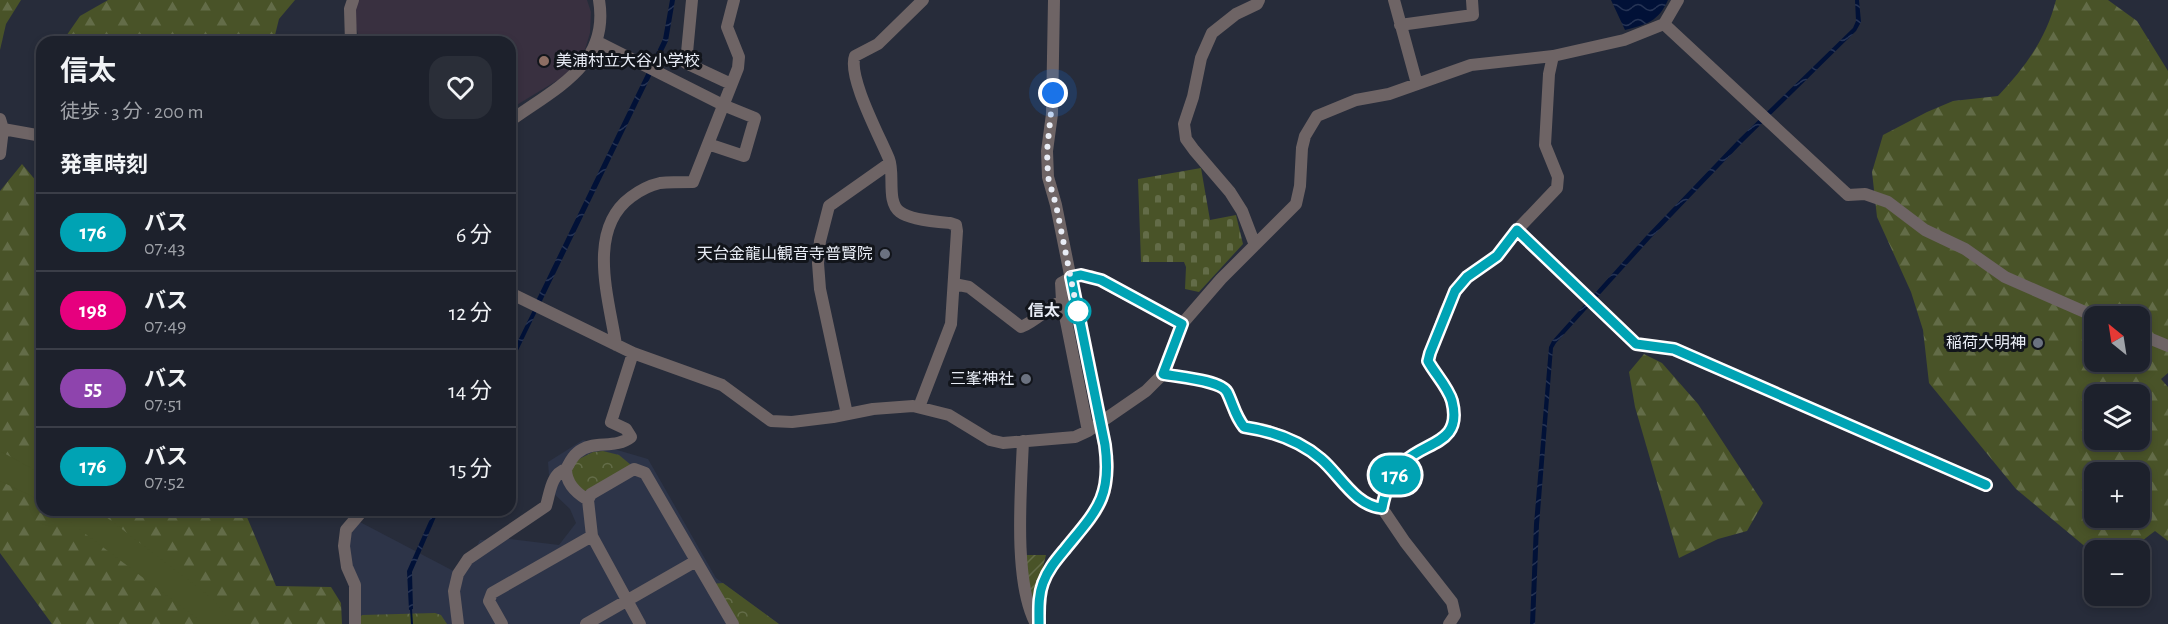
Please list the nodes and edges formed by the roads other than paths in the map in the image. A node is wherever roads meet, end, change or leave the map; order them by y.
1 (352, 0) edge
2 (599, 0) edge
3 (692, 0) edge
4 (734, 0) edge
5 (923, 0) edge
6 (1054, 0) edge
7 (1258, 0) edge
8 (1394, 0) edge
9 (1472, 0) edge
10 (1678, 0) edge
11 (1664, 24) junction
12 (1400, 25) junction
13 (351, 36) edge
14 (596, 42) junction
15 (1553, 56) junction
16 (731, 84) junction
17 (1418, 84) junction
18 (723, 105) junction
19 (516, 117) edge
20 (2, 124) edge
21 (36, 134) edge
22 (708, 144) junction
23 (0, 154) edge
24 (890, 163) junction
25 (1517, 230) junction
26 (1255, 245) junction
27 (1071, 277) junction
28 (954, 284) junction
29 (516, 296) edge
30 (1062, 301) junction
31 (2084, 312) edge
32 (1182, 324) junction
33 (2150, 339) edge
34 (616, 345) junction
35 (2168, 346) edge
36 (633, 353) junction
37 (1163, 374) junction
38 (919, 407) junction
39 (847, 414) junction
40 (1088, 431) junction
41 (1023, 441) junction
42 (566, 469) junction
43 (1986, 485) dead end
44 (588, 500) junction
45 (1382, 508) junction
46 (358, 516) edge
47 (592, 536) junction
48 (696, 561) junction
49 (626, 600) junction
50 (355, 624) edge
51 (458, 624) edge
52 (502, 624) edge
53 (586, 624) edge
54 (640, 624) edge
55 (733, 624) edge
56 (1037, 624) edge
57 (1449, 624) edge

1 - 13 street
2 - 14 street
3 - 16 street
4 - 16 street
5 - 24 street
6 - 27 street
7 - 26 street
8 - 12 street
9 - 12 street
10 - 11 street
11 - 15 street
11 - 31 street
12 - 17 street
14 - 18 street
14 - 19 street
15 - 17 street
15 - 25 street
16 - 18 street
17 - 26 street
18 - 22 street
18 - 22 street
20 - 21 street
20 - 23 street
22 - 34 street
24 - 28 street
24 - 39 street
25 - 43 street
25 - 45 street
26 - 32 street
27 - 30 street
27 - 32 street
27 - 56 street
28 - 30 street
28 - 38 street
29 - 34 street
30 - 40 street
32 - 37 street
33 - 35 street
34 - 36 street
36 - 39 street
36 - 42 street
37 - 40 street
37 - 45 street
38 - 39 street
38 - 41 street
40 - 41 street
41 - 56 street
42 - 44 street
42 - 51 street
44 - 47 street
44 - 48 street
45 - 57 street
46 - 50 street
47 - 49 street
47 - 52 street
48 - 49 street
48 - 55 street
49 - 53 street
49 - 54 street

